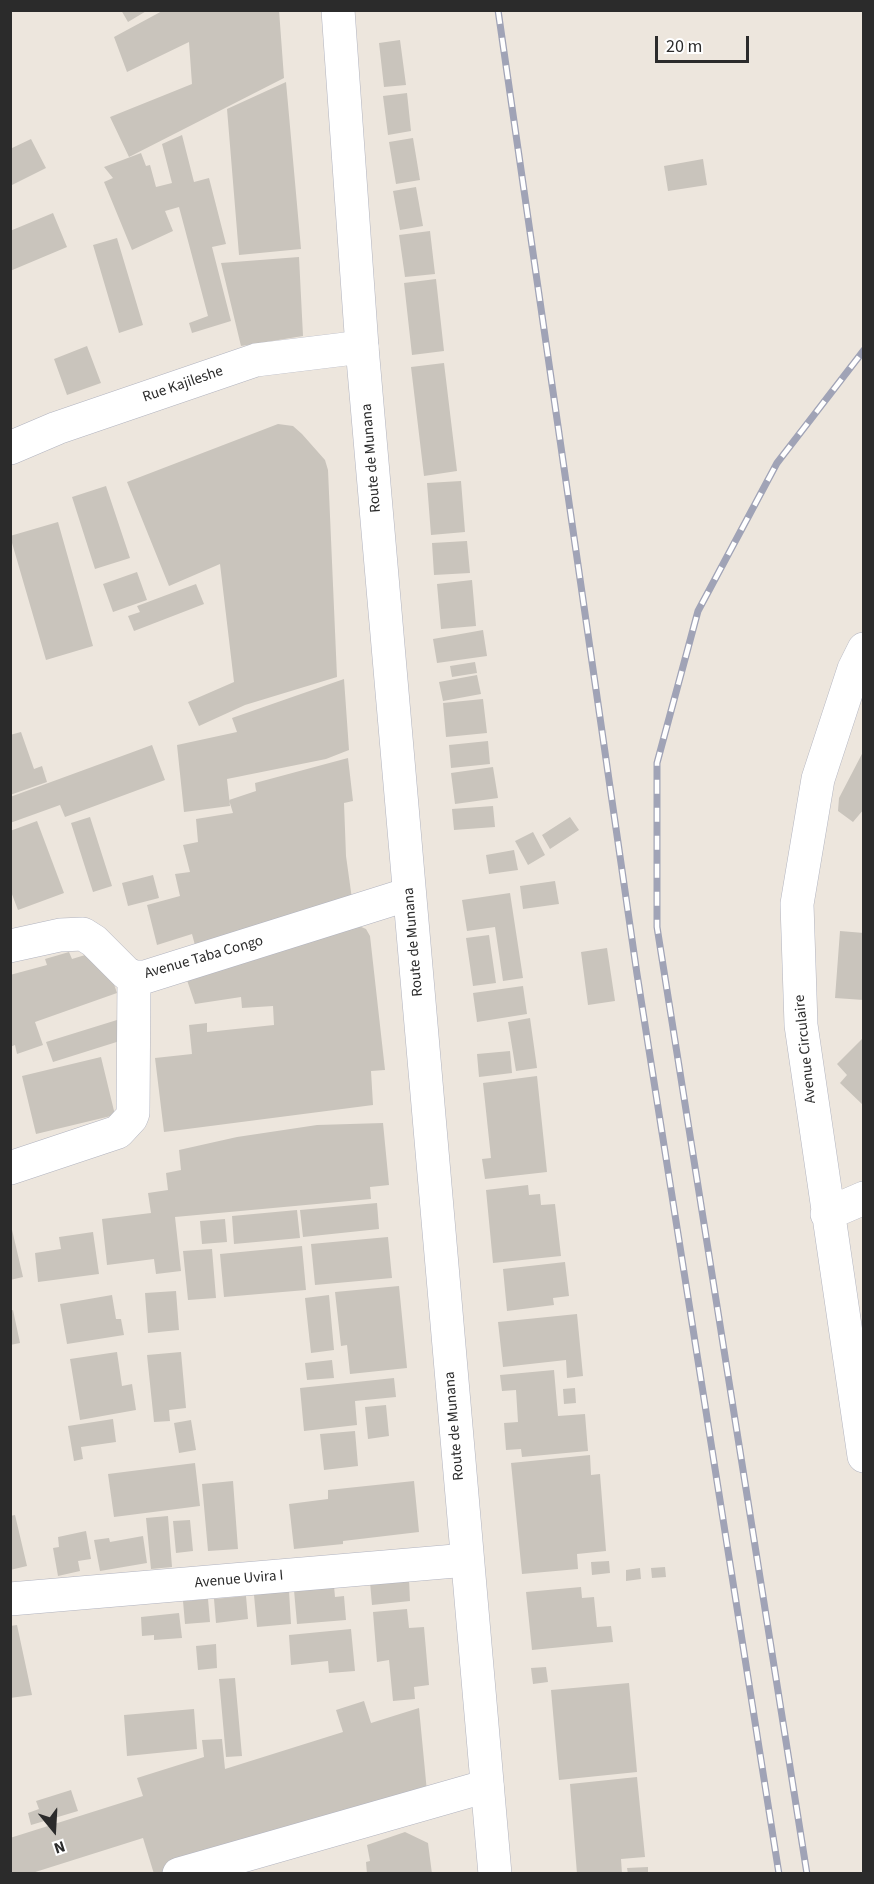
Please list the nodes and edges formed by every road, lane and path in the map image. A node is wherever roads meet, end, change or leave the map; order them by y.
1 (338, 10) edge
2 (362, 347) junction
3 (10, 448) edge
4 (864, 649) edge
5 (410, 894) junction
6 (10, 946) edge
7 (134, 977) junction
8 (10, 1168) edge
9 (864, 1198) edge
10 (827, 1214) junction
11 (864, 1456) edge
12 (467, 1560) junction
13 (10, 1599) edge
14 (487, 1786) junction
15 (180, 1874) edge
16 (495, 1874) edge

1 - 2 street, Route de Munana
2 - 3 street, Rue Kajileshe
2 - 5 street, Route de Munana
4 - 10 street, Avenue Circulaire
5 - 7 street, Avenue Taba Congo
5 - 12 street, Route de Munana
6 - 7 street, Avenue Taba Congo
7 - 8 street
9 - 10 street
10 - 11 street, Avenue Circulaire
12 - 13 street, Avenue Uvira I
12 - 14 street, Route de Munana
14 - 15 street
14 - 16 street, Route de Munana

